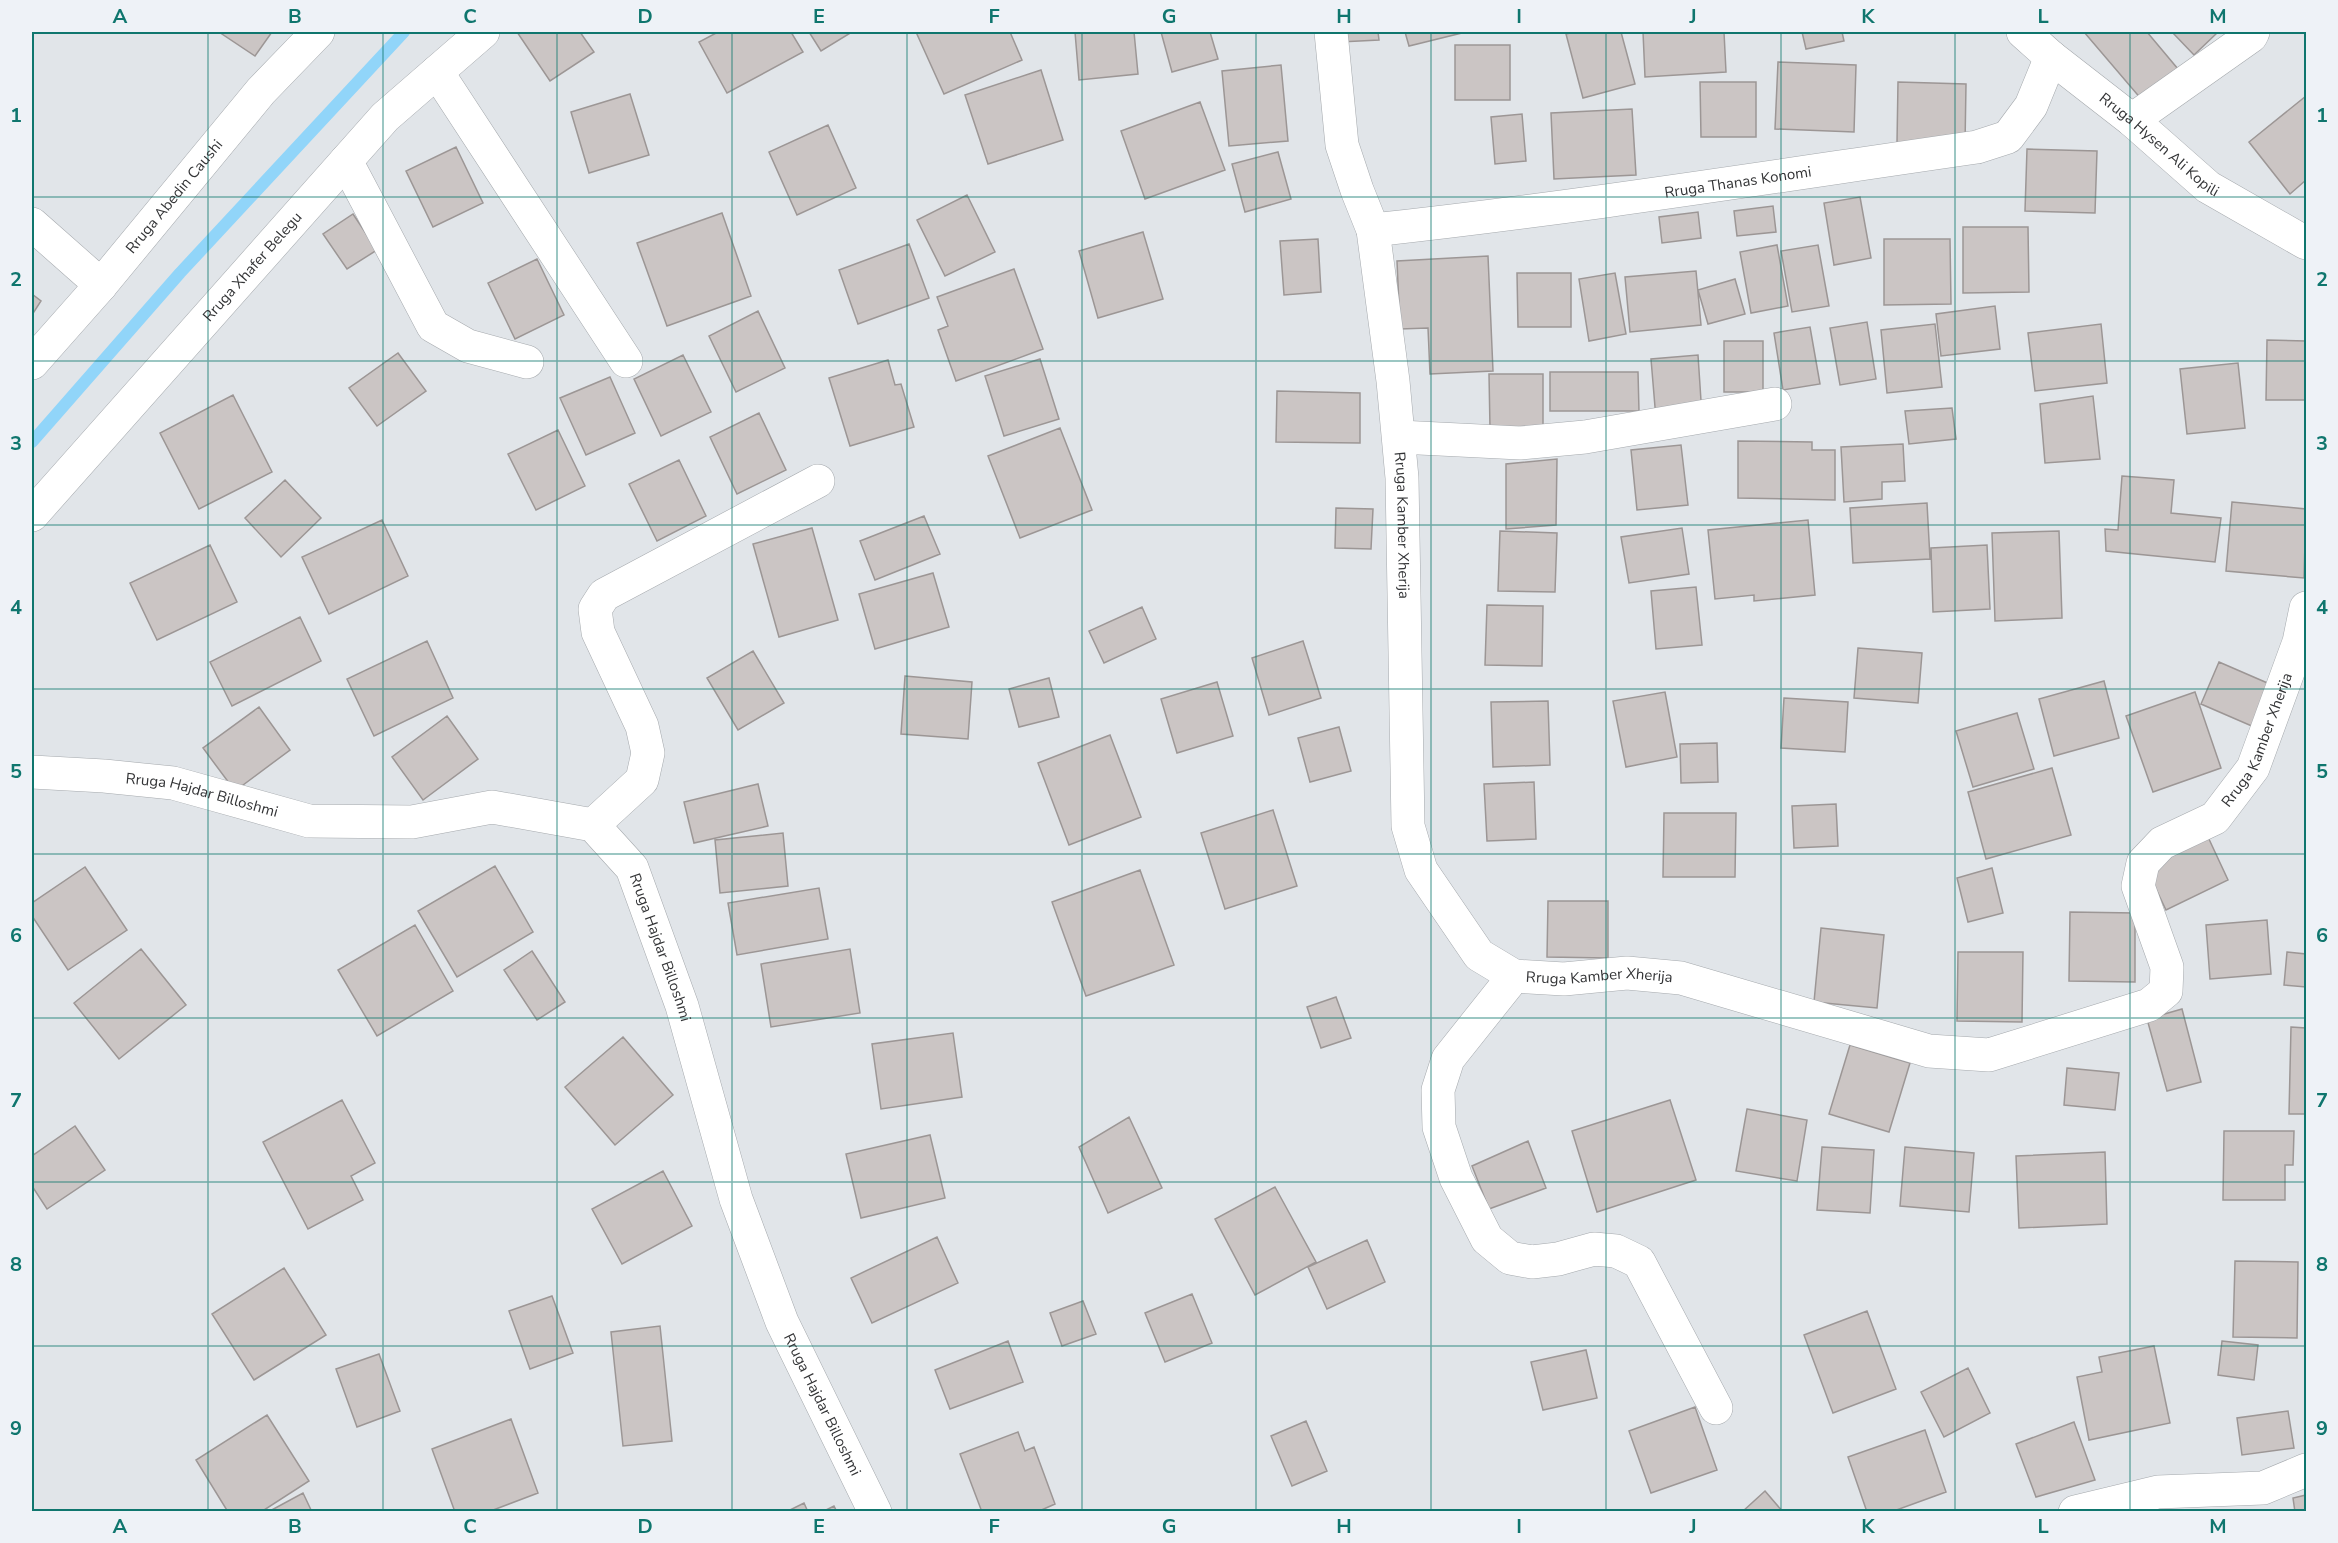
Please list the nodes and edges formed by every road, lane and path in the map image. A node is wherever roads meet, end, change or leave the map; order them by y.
1 (318, 32) edge
2 (483, 32) edge
3 (1331, 32) edge
4 (2023, 32) edge
5 (2253, 32) edge
6 (2051, 57) junction
7 (437, 72) junction
8 (2132, 120) junction
9 (346, 161) junction
10 (32, 224) edge
11 (1373, 230) junction
12 (2307, 243) edge
13 (101, 285) junction
14 (626, 361) dead end
15 (527, 362) dead end
16 (32, 363) edge
17 (1775, 404) dead end
18 (1399, 437) junction
19 (818, 481) dead end
20 (32, 515) edge
21 (2307, 608) edge
22 (32, 772) edge
23 (593, 825) junction
24 (1514, 976) junction
25 (1716, 1408) dead end
26 (2307, 1470) edge
27 (874, 1512) edge
28 (2075, 1512) edge

1 - 13 street, Rruga Abedin Caushi
2 - 7 street, Rruga Xhafer Belegu
3 - 11 street, Rruga Kamber Xherija
4 - 6 street, Rruga Hysen Ali Kopili
5 - 8 street
6 - 8 street, Rruga Hysen Ali Kopili
6 - 11 street, Rruga Thanas Konomi
7 - 9 street, Rruga Xhafer Belegu
7 - 14 street
8 - 12 street, Rruga Hysen Ali Kopili
9 - 15 street
9 - 20 street, Rruga Xhafer Belegu
10 - 13 street
11 - 18 street, Rruga Kamber Xherija
13 - 16 street, Rruga Abedin Caushi
17 - 18 street
18 - 24 street, Rruga Kamber Xherija
19 - 23 street
21 - 24 street, Rruga Kamber Xherija
22 - 23 street, Rruga Hajdar Billoshmi
23 - 27 street, Rruga Hajdar Billoshmi
24 - 25 street
26 - 28 street

